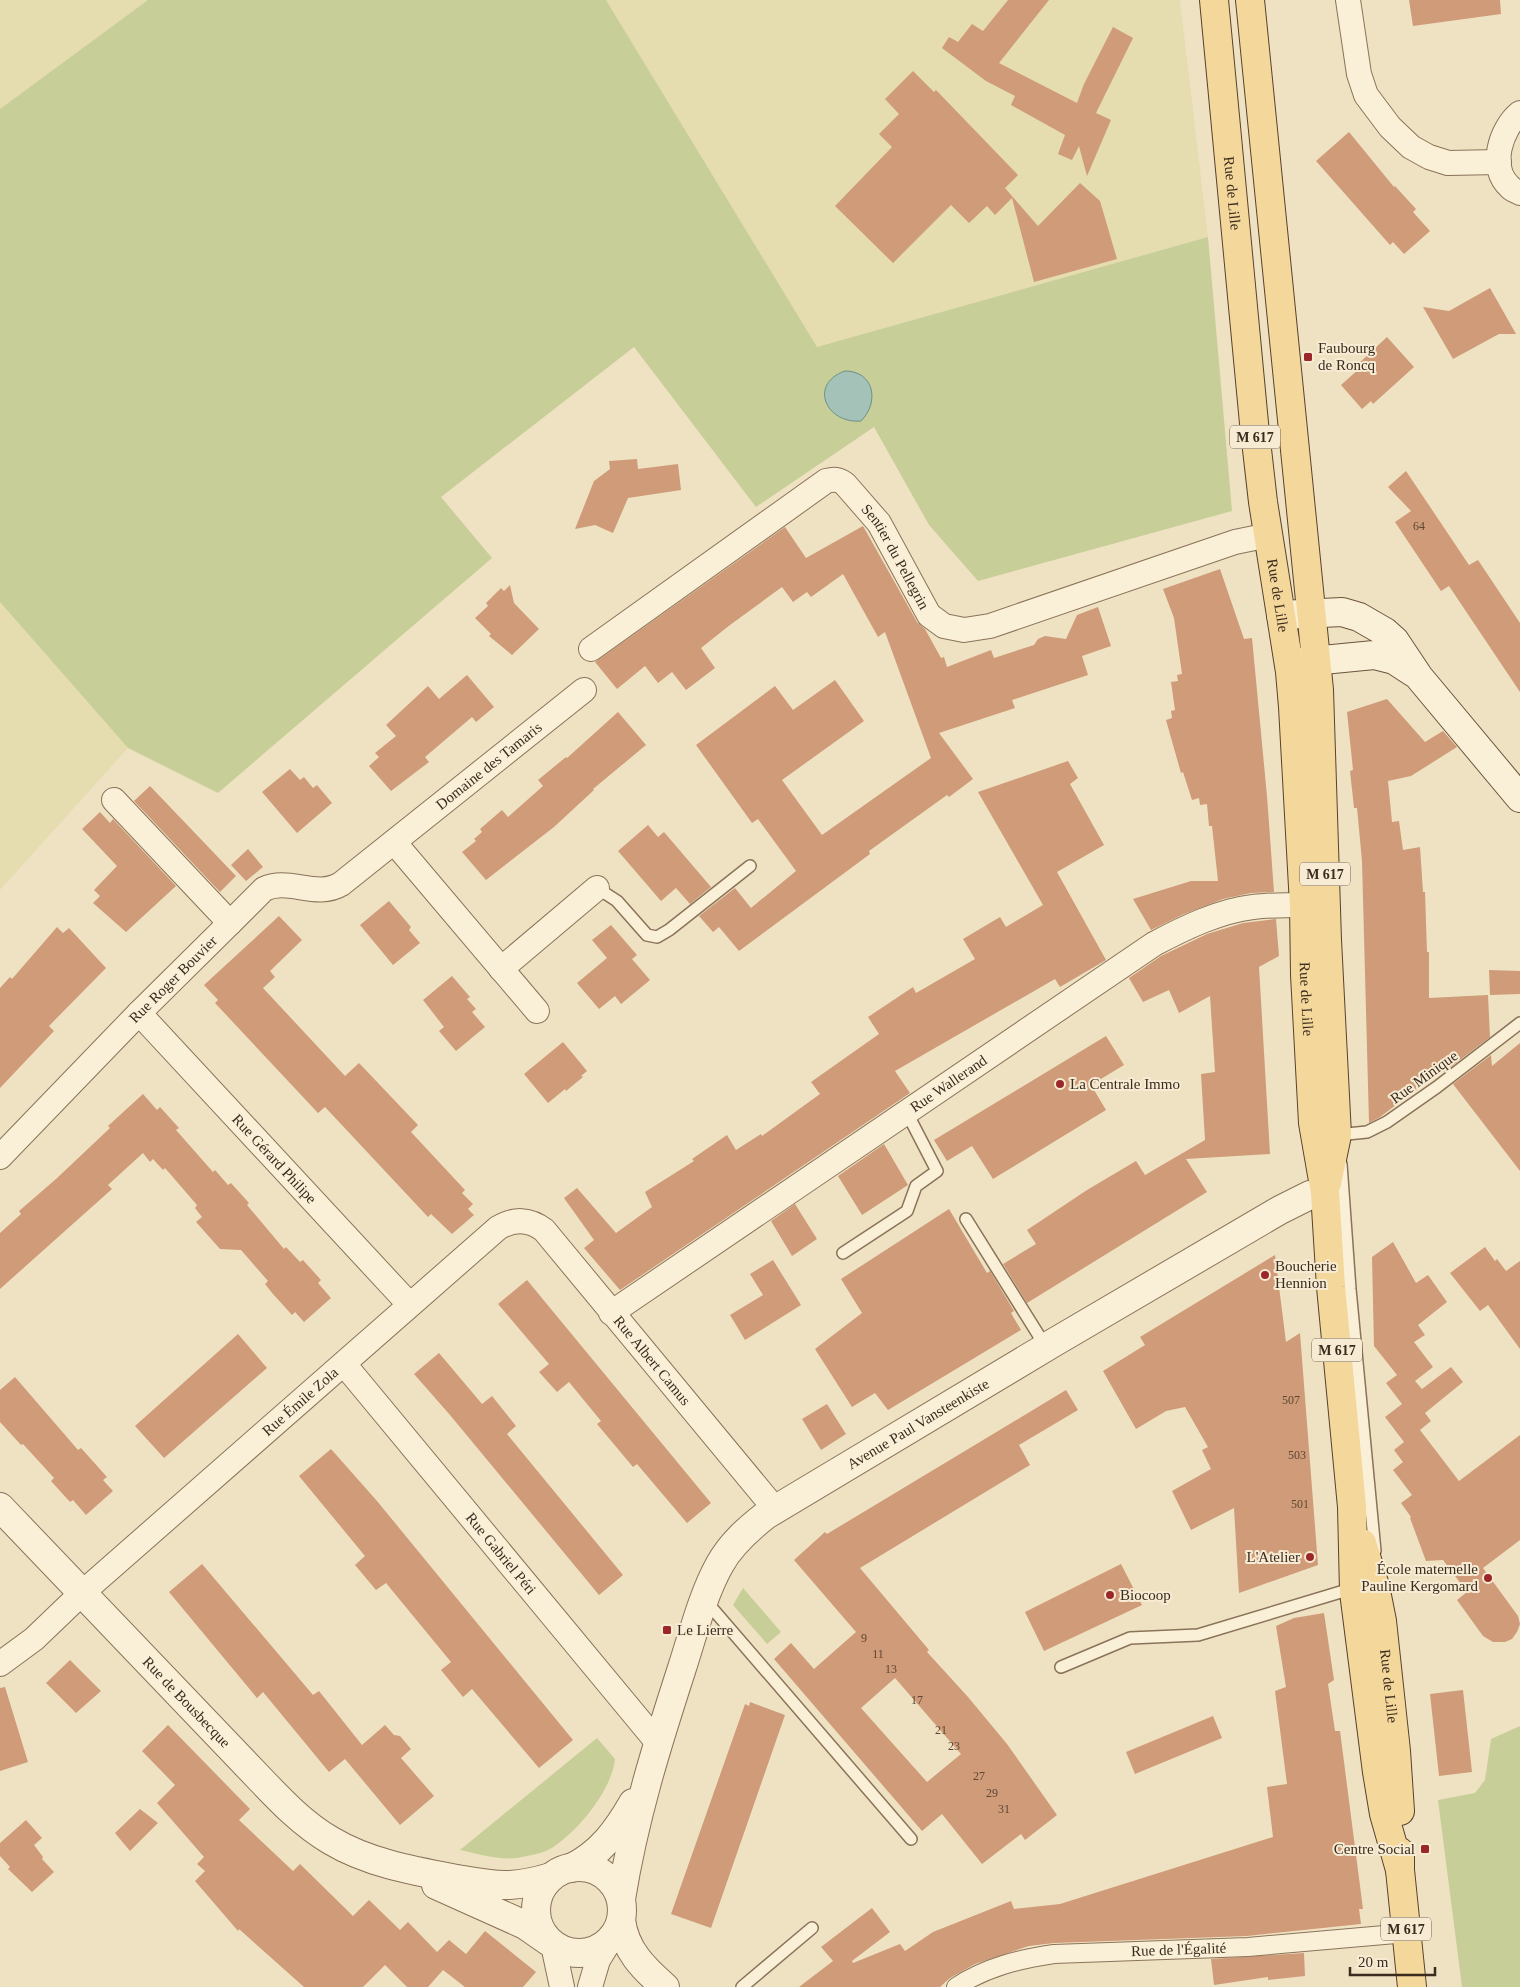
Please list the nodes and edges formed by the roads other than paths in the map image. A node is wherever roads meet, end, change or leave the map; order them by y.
1 (1214, 0) edge
2 (1250, 0) edge
3 (1348, 0) edge
4 (1520, 112) edge
5 (1499, 162) junction
6 (1520, 193) edge
7 (1269, 535) junction
8 (1312, 612) junction
9 (1281, 615) junction
10 (591, 649) dead end
11 (1317, 660) junction
12 (1288, 663) junction
13 (1419, 677) junction
14 (584, 690) dead end
15 (1520, 798) edge
16 (114, 800) dead end
17 (394, 842) junction
18 (750, 866) dead end
19 (597, 888) joint
20 (1304, 905) junction
21 (230, 923) junction
22 (501, 969) junction
23 (537, 1011) dead end
24 (139, 1013) junction
25 (1520, 1023) edge
26 (906, 1111) junction
27 (1337, 1135) junction
28 (0, 1157) edge
29 (1325, 1192) junction
30 (966, 1219) dead end
31 (524, 1221) joint
32 (842, 1253) dead end
33 (409, 1304) junction
34 (611, 1313) junction
35 (1046, 1347) junction
36 (344, 1364) junction
37 (0, 1506) edge
38 (1352, 1507) junction
39 (775, 1509) junction
40 (1354, 1588) junction
41 (82, 1594) junction
42 (705, 1600) junction
43 (1382, 1621) junction
44 (0, 1664) edge
45 (1061, 1667) dead end
46 (658, 1743) junction
47 (647, 1775) junction
48 (911, 1839) dead end
49 (396, 1867) junction
50 (1400, 1870) junction
51 (561, 1872) junction
52 (618, 1919) junction
53 (812, 1928) dead end
54 (1407, 1933) junction
55 (550, 1943) junction
56 (562, 1987) edge
57 (590, 1987) edge
58 (664, 1987) edge
59 (742, 1987) edge
60 (956, 1987) edge
61 (1412, 1987) edge

1 - 7 main road, Rue de Lille / M 617
2 - 8 main road, Rue de Lille / M 617
3 - 5 street
4 - 5 street
5 - 6 street
7 - 9 main road, Rue de Lille / M 617
7 - 10 street, Sentier du Pellegrin
8 - 9 street
8 - 11 main road, Rue de Lille / M 617
8 - 13 street
9 - 12 main road, Rue de Lille / M 617
11 - 12 street
11 - 13 street
11 - 27 main road, Rue de Lille / M 617
12 - 20 main road, Rue de Lille / M 617
13 - 15 street
14 - 17 street, Domaine des Tamaris
16 - 21 street, Rue Roger Bouvier
17 - 21 street, Domaine des Tamaris
17 - 22 street
18 - 19 lane
19 - 22 street
20 - 26 street, Rue Wallerand
20 - 29 main road, Rue de Lille / M 617
21 - 24 street, Rue Roger Bouvier
22 - 23 street
24 - 28 street, Rue Roger Bouvier
24 - 33 street, Rue Gérard Philipe
25 - 27 lane, Rue Minique
26 - 32 lane
26 - 34 street, Rue Wallerand
27 - 29 main road, Rue de Lille / M 617
27 - 43 lane
29 - 35 street, Avenue Paul Vansteenkiste
29 - 38 main road, Rue de Lille / M 617
30 - 35 lane
31 - 33 street, Rue Émile Zola
31 - 34 street, Rue Albert Camus
33 - 36 street, Rue Émile Zola
34 - 39 street, Rue Albert Camus
35 - 39 street, Avenue Paul Vansteenkiste
36 - 41 street, Rue Émile Zola
36 - 46 street, Rue Gabriel Péri
37 - 41 street, Rue de Bousbecque
38 - 40 main road, Rue de Lille / M 617
38 - 43 main road, Rue de Lille / M 617
39 - 42 street, Avenue Paul Vansteenkiste
40 - 45 lane
40 - 50 main road, Rue de Lille / M 617
41 - 44 street, Rue Émile Zola
41 - 49 street, Rue de Bousbecque
42 - 46 street, Avenue Paul Vansteenkiste
42 - 48 lane
43 - 50 main road, Rue de Lille / M 617
46 - 47 street, Avenue Paul Vansteenkiste
47 - 51 street, Avenue Paul Vansteenkiste
47 - 52 street, Avenue Paul Vansteenkiste
49 - 51 street, Rue de Bousbecque
49 - 55 street, Rue de Bousbecque
50 - 54 main road, Rue de Lille / M 617
51 - 52 street
51 - 55 street
52 - 55 street
52 - 57 street
52 - 58 street
53 - 59 lane
54 - 60 street, Rue de l'Égalité
54 - 61 main road, Rue de Lille / M 617
55 - 56 street

